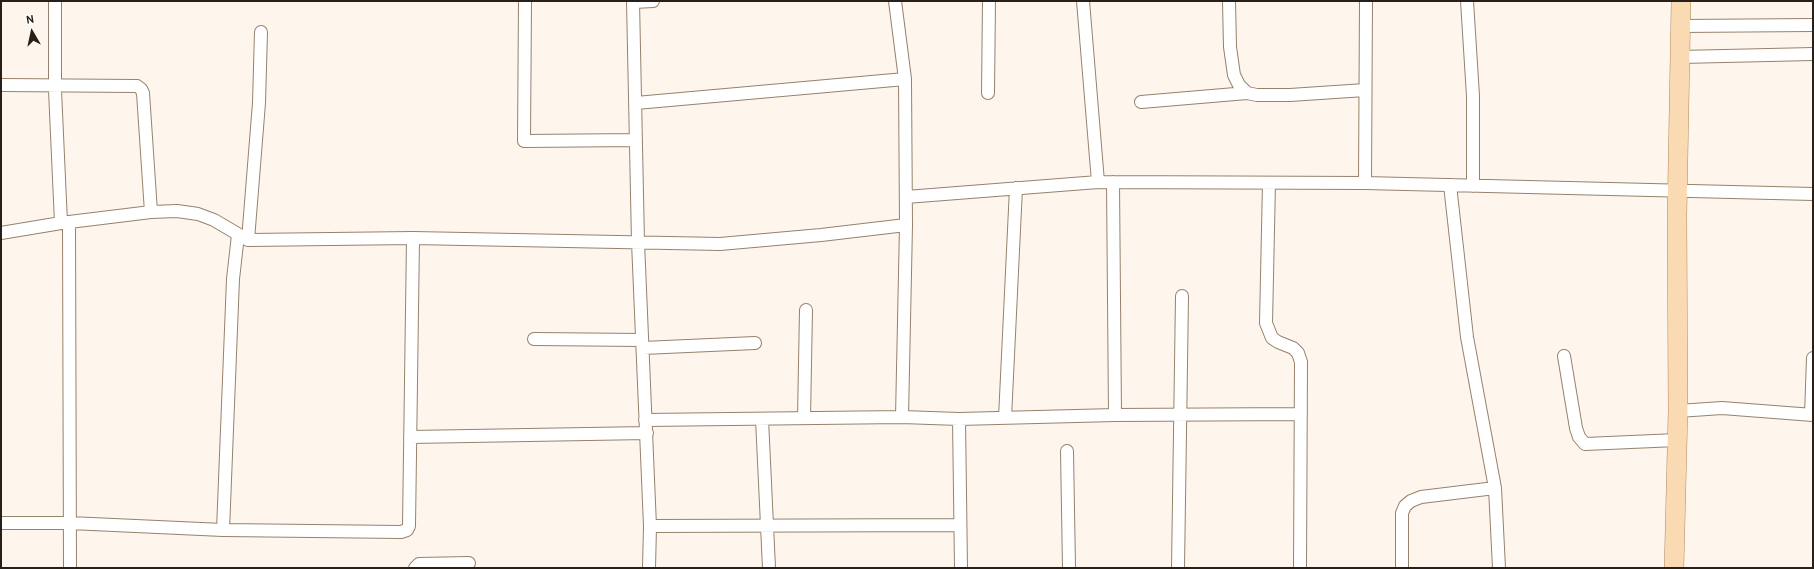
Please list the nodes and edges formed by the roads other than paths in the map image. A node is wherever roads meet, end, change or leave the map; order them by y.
1 (55, 1) edge
2 (525, 1) edge
3 (653, 1) edge
4 (895, 1) edge
5 (988, 1) edge
6 (1083, 1) edge
7 (1229, 1) edge
8 (1366, 1) edge
9 (1467, 1) edge
10 (1681, 1) edge
11 (634, 2) edge
12 (1813, 25) edge
13 (1680, 26) junction
14 (262, 32) dead end
15 (1813, 54) edge
16 (1680, 57) junction
17 (905, 79) junction
18 (1, 85) edge
19 (55, 85) junction
20 (1365, 90) junction
21 (988, 93) dead end
22 (1247, 93) junction
23 (1141, 102) dead end
24 (636, 103) junction
25 (636, 140) junction
26 (1098, 182) junction
27 (1113, 182) junction
28 (1269, 183) junction
29 (1365, 183) junction
30 (1450, 185) junction
31 (1473, 186) junction
32 (1016, 188) junction
33 (1678, 190) junction
34 (1813, 194) edge
35 (906, 197) junction
36 (151, 212) junction
37 (65, 222) junction
38 (906, 225) junction
39 (1, 233) edge
40 (243, 238) junction
41 (412, 238) junction
42 (638, 242) junction
43 (1182, 296) dead end
44 (806, 310) dead end
45 (534, 339) dead end
46 (755, 343) dead end
47 (642, 344) junction
48 (1564, 356) dead end
49 (1813, 358) edge
50 (1678, 411) junction
51 (1300, 414) junction
52 (1115, 415) junction
53 (1180, 415) junction
54 (1812, 415) edge
55 (902, 417) junction
56 (804, 418) junction
57 (1005, 418) junction
58 (762, 419) junction
59 (646, 420) junction
60 (959, 420) junction
61 (647, 433) junction
62 (410, 437) junction
63 (1677, 440) junction
64 (1067, 451) dead end
65 (1495, 488) junction
66 (1, 523) edge
67 (70, 523) junction
68 (960, 525) junction
69 (650, 526) junction
70 (767, 526) junction
71 (223, 530) junction
72 (469, 564) dead end
73 (70, 568) edge
74 (415, 568) edge
75 (649, 568) edge
76 (768, 568) edge
77 (961, 568) edge
78 (1069, 568) edge
79 (1178, 568) edge
80 (1300, 568) edge
81 (1402, 568) edge
82 (1499, 568) edge
83 (1674, 568) edge

1 - 19 street
2 - 25 street
3 - 11 street
4 - 17 street
5 - 21 street
6 - 26 street
7 - 22 street
8 - 20 street
9 - 31 street
10 - 13 main road
11 - 24 street
12 - 13 street
13 - 16 main road
14 - 40 street
15 - 16 street
16 - 33 main road
17 - 24 street
17 - 35 street
18 - 19 street
19 - 36 street
19 - 37 street
20 - 22 street
20 - 29 street
22 - 23 street
24 - 25 street
25 - 42 street
26 - 27 street
26 - 32 street
27 - 28 street
27 - 52 street
28 - 29 street
28 - 51 street
29 - 30 street
30 - 31 street
30 - 65 street
31 - 33 street
32 - 35 street
32 - 57 street
33 - 34 street
33 - 50 main road
35 - 38 street
36 - 37 street
36 - 40 street
37 - 39 street
37 - 67 street
38 - 42 street
38 - 55 street
40 - 41 street
40 - 71 street
41 - 42 street
41 - 62 street
42 - 47 street
43 - 53 street
44 - 56 street
45 - 47 street
46 - 47 street
47 - 59 street
48 - 63 street
49 - 54 street
50 - 54 street
50 - 63 main road
51 - 53 street
51 - 80 street
52 - 53 street
52 - 57 street
53 - 79 street
55 - 56 street
55 - 60 street
56 - 58 street
57 - 60 street
58 - 59 street
58 - 70 street
59 - 61 street
60 - 68 street
61 - 62 street
61 - 69 street
62 - 71 street
63 - 83 main road
64 - 78 street
65 - 81 street
65 - 82 street
66 - 67 street
67 - 71 street
67 - 73 street
68 - 70 street
68 - 77 street
69 - 70 street
69 - 75 street
70 - 76 street
72 - 74 street

